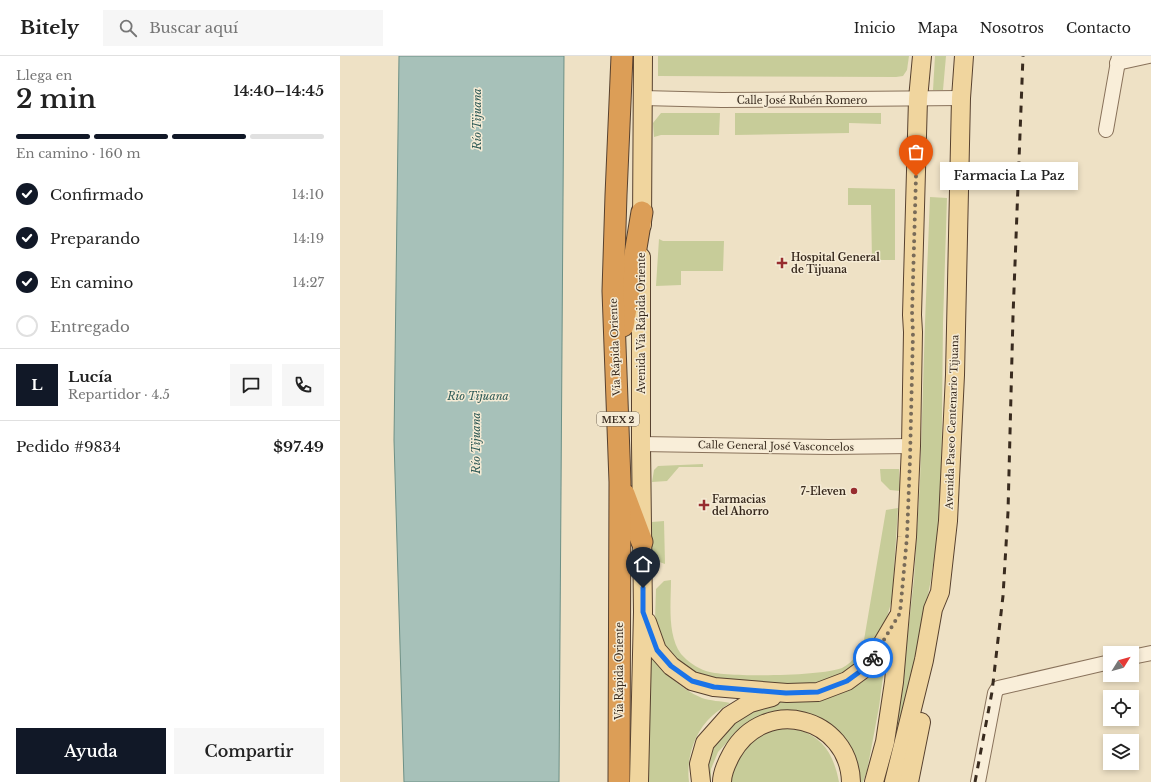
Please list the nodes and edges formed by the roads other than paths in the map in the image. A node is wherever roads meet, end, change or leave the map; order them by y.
1 (622, 56) edge
2 (643, 56) edge
3 (922, 56) edge
4 (964, 56) edge
5 (1149, 56) edge
6 (1118, 60) edge
7 (643, 98) junction
8 (961, 98) junction
9 (918, 99) junction
10 (1106, 130) dead end
11 (642, 212) junction
12 (616, 370) junction
13 (641, 444) junction
14 (911, 446) junction
15 (620, 482) junction
16 (642, 542) junction
17 (940, 592) junction
18 (643, 612) junction
19 (900, 613) junction
20 (1151, 653) edge
21 (1139, 656) edge
22 (1103, 664) edge
23 (786, 693) junction
24 (619, 782) edge
25 (639, 782) edge
26 (701, 782) edge
27 (722, 782) edge
28 (851, 782) edge
29 (874, 782) edge
30 (894, 782) edge
31 (909, 782) edge
32 (978, 782) edge

1 - 12 highway, Vía Rápida Oriente / MEX 2
2 - 7 main road, Avenida Vía Rápida Oriente
3 - 9 main road
4 - 8 main road, Avenida Paseo Centenario Tijuana
5 - 6 street
6 - 10 street
7 - 9 street, Calle José Rubén Romero
7 - 11 main road, Avenida Vía Rápida Oriente
8 - 9 street, Calle José Rubén Romero
8 - 17 main road, Avenida Paseo Centenario Tijuana
9 - 14 main road
11 - 12 highway
11 - 13 main road, Avenida Vía Rápida Oriente
12 - 15 highway, Vía Rápida Oriente / MEX 2
13 - 14 street, Calle General José Vasconcelos
13 - 16 main road, Avenida Vía Rápida Oriente
14 - 19 main road
15 - 16 highway
15 - 24 highway, Vía Rápida Oriente / MEX 2
16 - 18 main road, Avenida Vía Rápida Oriente
17 - 30 main road, Avenida Paseo Centenario Tijuana
17 - 31 main road
18 - 23 main road
18 - 25 main road, Avenida Vía Rápida Oriente
19 - 23 main road
19 - 29 main road
20 - 21 street
22 - 32 street
23 - 26 main road
27 - 28 main road

